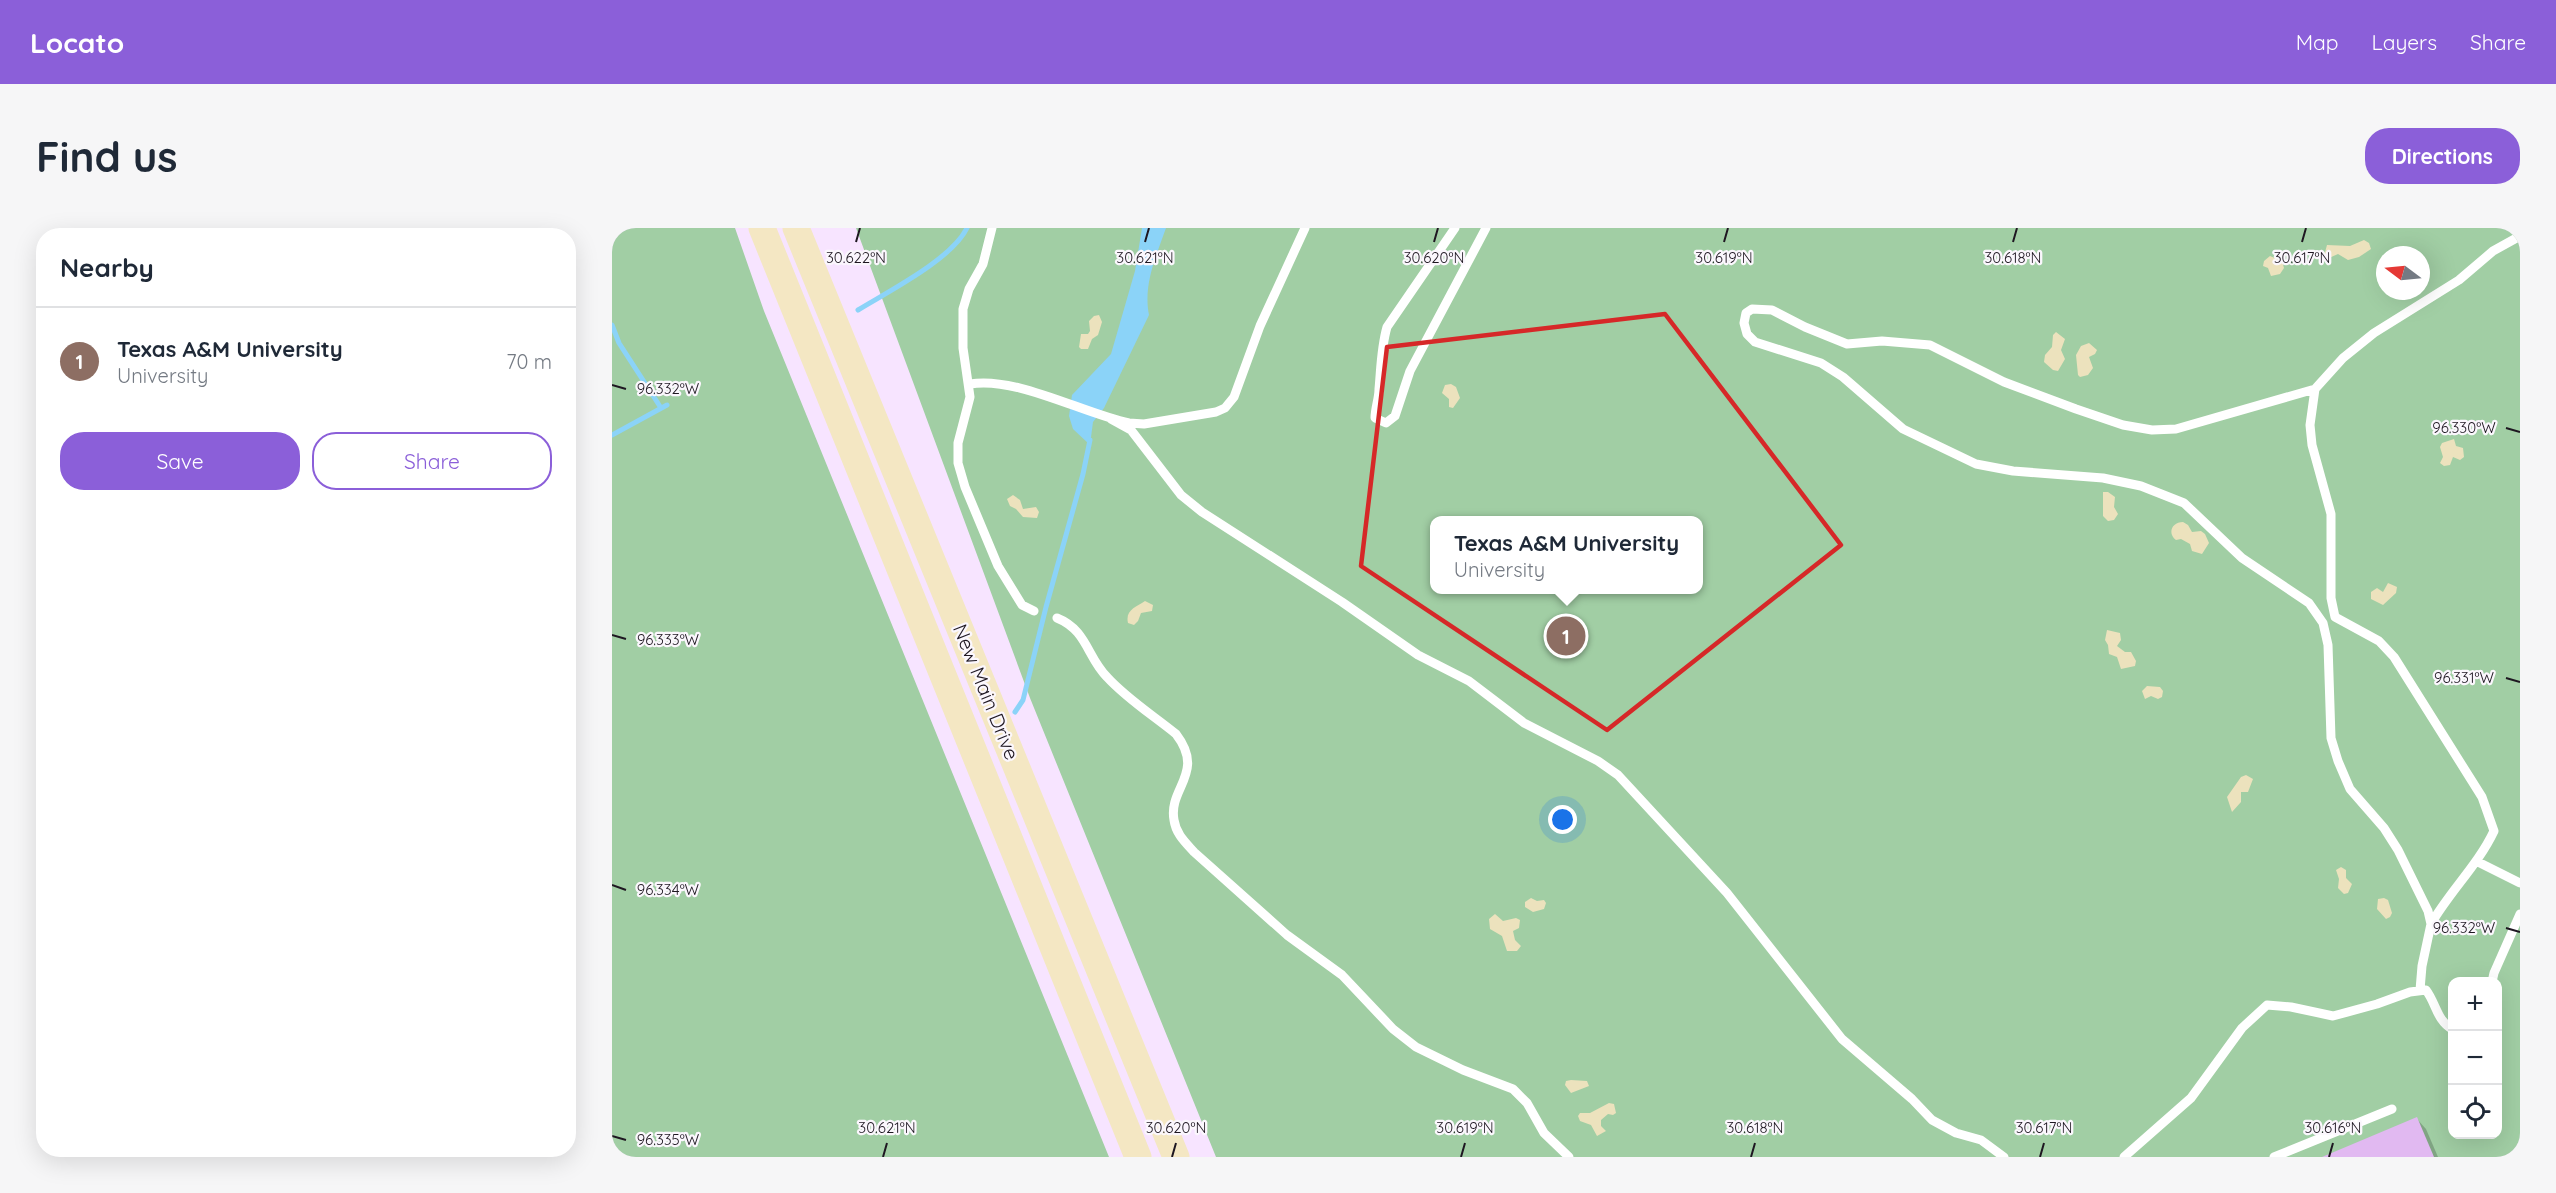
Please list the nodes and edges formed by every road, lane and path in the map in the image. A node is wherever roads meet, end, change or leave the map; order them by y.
1 (762, 228) edge
2 (796, 228) edge
3 (992, 228) edge
4 (1305, 228) edge
5 (1455, 228) edge
6 (1486, 228) edge
7 (2520, 236) edge
8 (970, 384) junction
9 (2315, 389) junction
10 (1112, 419) junction
11 (909, 503) junction
12 (878, 517) junction
13 (1034, 611) dead end
14 (1057, 618) dead end
15 (2476, 861) junction
16 (2520, 883) edge
17 (1067, 891) junction
18 (1037, 905) junction
19 (2520, 914) edge
20 (2431, 924) junction
21 (2492, 977) edge
22 (2420, 990) junction
23 (2448, 1025) edge
24 (2392, 1109) dead end
25 (1138, 1157) edge
26 (1176, 1157) edge
27 (1569, 1157) edge
28 (2004, 1157) edge
29 (2124, 1157) edge
30 (2274, 1157) edge

1 - 12 street, New Main Drive
2 - 11 street, New Main Drive
3 - 8 lane
4 - 10 lane
5 - 6 lane
7 - 9 lane
8 - 10 lane
8 - 13 lane
9 - 15 lane
9 - 20 lane
10 - 28 lane
11 - 12 street
11 - 17 street, New Main Drive
12 - 18 street, New Main Drive
14 - 27 lane
15 - 16 lane
15 - 20 lane
17 - 18 street
17 - 26 street, New Main Drive
18 - 25 street, New Main Drive
19 - 21 lane
20 - 22 lane
22 - 23 lane
22 - 29 lane
24 - 30 lane

